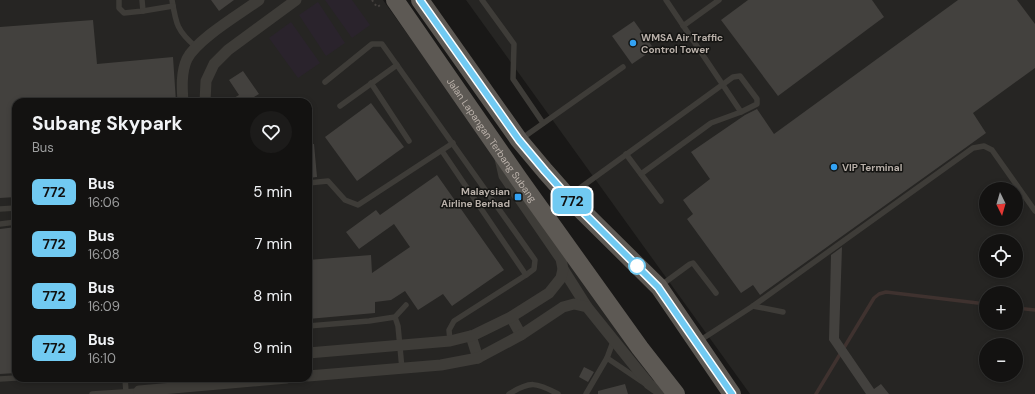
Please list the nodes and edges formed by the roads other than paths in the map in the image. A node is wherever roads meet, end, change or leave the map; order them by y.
1 (119, 0) edge
2 (142, 0) edge
3 (259, 0) edge
4 (296, 0) edge
5 (395, 0) edge
6 (420, 0) edge
7 (482, 0) edge
8 (666, 0) edge
9 (719, 0) edge
10 (173, 3) edge
11 (143, 10) junction
12 (683, 26) junction
13 (196, 47) junction
14 (397, 65) junction
15 (623, 67) dead end
16 (324, 82) dead end
17 (371, 83) junction
18 (722, 85) junction
19 (183, 98) edge
20 (205, 98) edge
21 (340, 106) dead end
22 (741, 112) junction
23 (543, 123) junction
24 (519, 140) junction
25 (410, 141) dead end
26 (453, 144) junction
27 (499, 149) junction
28 (442, 151) junction
29 (626, 154) junction
30 (641, 174) junction
31 (312, 183) edge
32 (568, 197) junction
33 (661, 201) dead end
34 (12, 208) edge
35 (0, 209) edge
36 (1035, 211) edge
37 (12, 222) edge
38 (0, 224) edge
39 (563, 268) junction
40 (526, 275) junction
41 (658, 287) junction
42 (716, 293) dead end
43 (406, 305) dead end
44 (753, 306) junction
45 (587, 307) junction
46 (783, 312) dead end
47 (395, 317) junction
48 (511, 318) junction
49 (312, 326) edge
50 (521, 335) junction
51 (471, 336) junction
52 (614, 339) junction
53 (450, 341) junction
54 (697, 342) junction
55 (400, 346) junction
56 (312, 353) edge
57 (478, 358) junction
58 (606, 358) junction
59 (402, 369) junction
60 (312, 376) edge
61 (12, 378) edge
62 (0, 379) edge
63 (125, 382) edge
64 (200, 382) edge
65 (139, 391) joint
66 (126, 392) junction
67 (664, 393) edge
68 (92, 394) edge
69 (509, 394) edge
70 (558, 394) edge
71 (586, 394) edge
72 (732, 394) edge

1 - 11 lane
2 - 11 lane
3 - 13 street
4 - 20 street
5 - 27 main road, Jalan Lapangan Terbang Subang
6 - 24 main road
7 - 23 lane
8 - 12 lane
9 - 12 lane
10 - 11 lane
10 - 13 lane
12 - 18 lane
13 - 19 street
14 - 16 lane
14 - 17 lane
14 - 26 lane
15 - 23 lane
17 - 21 lane
17 - 25 lane
18 - 22 lane
18 - 22 lane
18 - 29 lane
22 - 30 lane
23 - 24 lane
24 - 32 main road
26 - 28 lane
26 - 40 lane
27 - 39 street
27 - 67 main road, Jalan Lapangan Terbang Subang
28 - 31 lane
28 - 40 lane
29 - 30 lane
29 - 32 lane
30 - 33 lane
32 - 41 main road
34 - 35 lane
36 - 44 lane
37 - 38 lane
39 - 45 street
39 - 48 street
40 - 53 lane
41 - 42 lane
41 - 54 main road
43 - 47 lane
44 - 46 lane
44 - 54 lane
45 - 50 street
45 - 52 street
47 - 49 lane
47 - 55 lane
48 - 50 street
48 - 51 street
50 - 57 street
51 - 53 street
51 - 57 street
52 - 58 lane
52 - 67 street
53 - 55 street
54 - 72 main road
55 - 56 street
55 - 59 lane
57 - 59 street
58 - 67 lane
58 - 71 lane
59 - 60 street
61 - 62 lane
63 - 66 lane
64 - 65 street
65 - 66 lane
66 - 68 lane
69 - 70 lane

